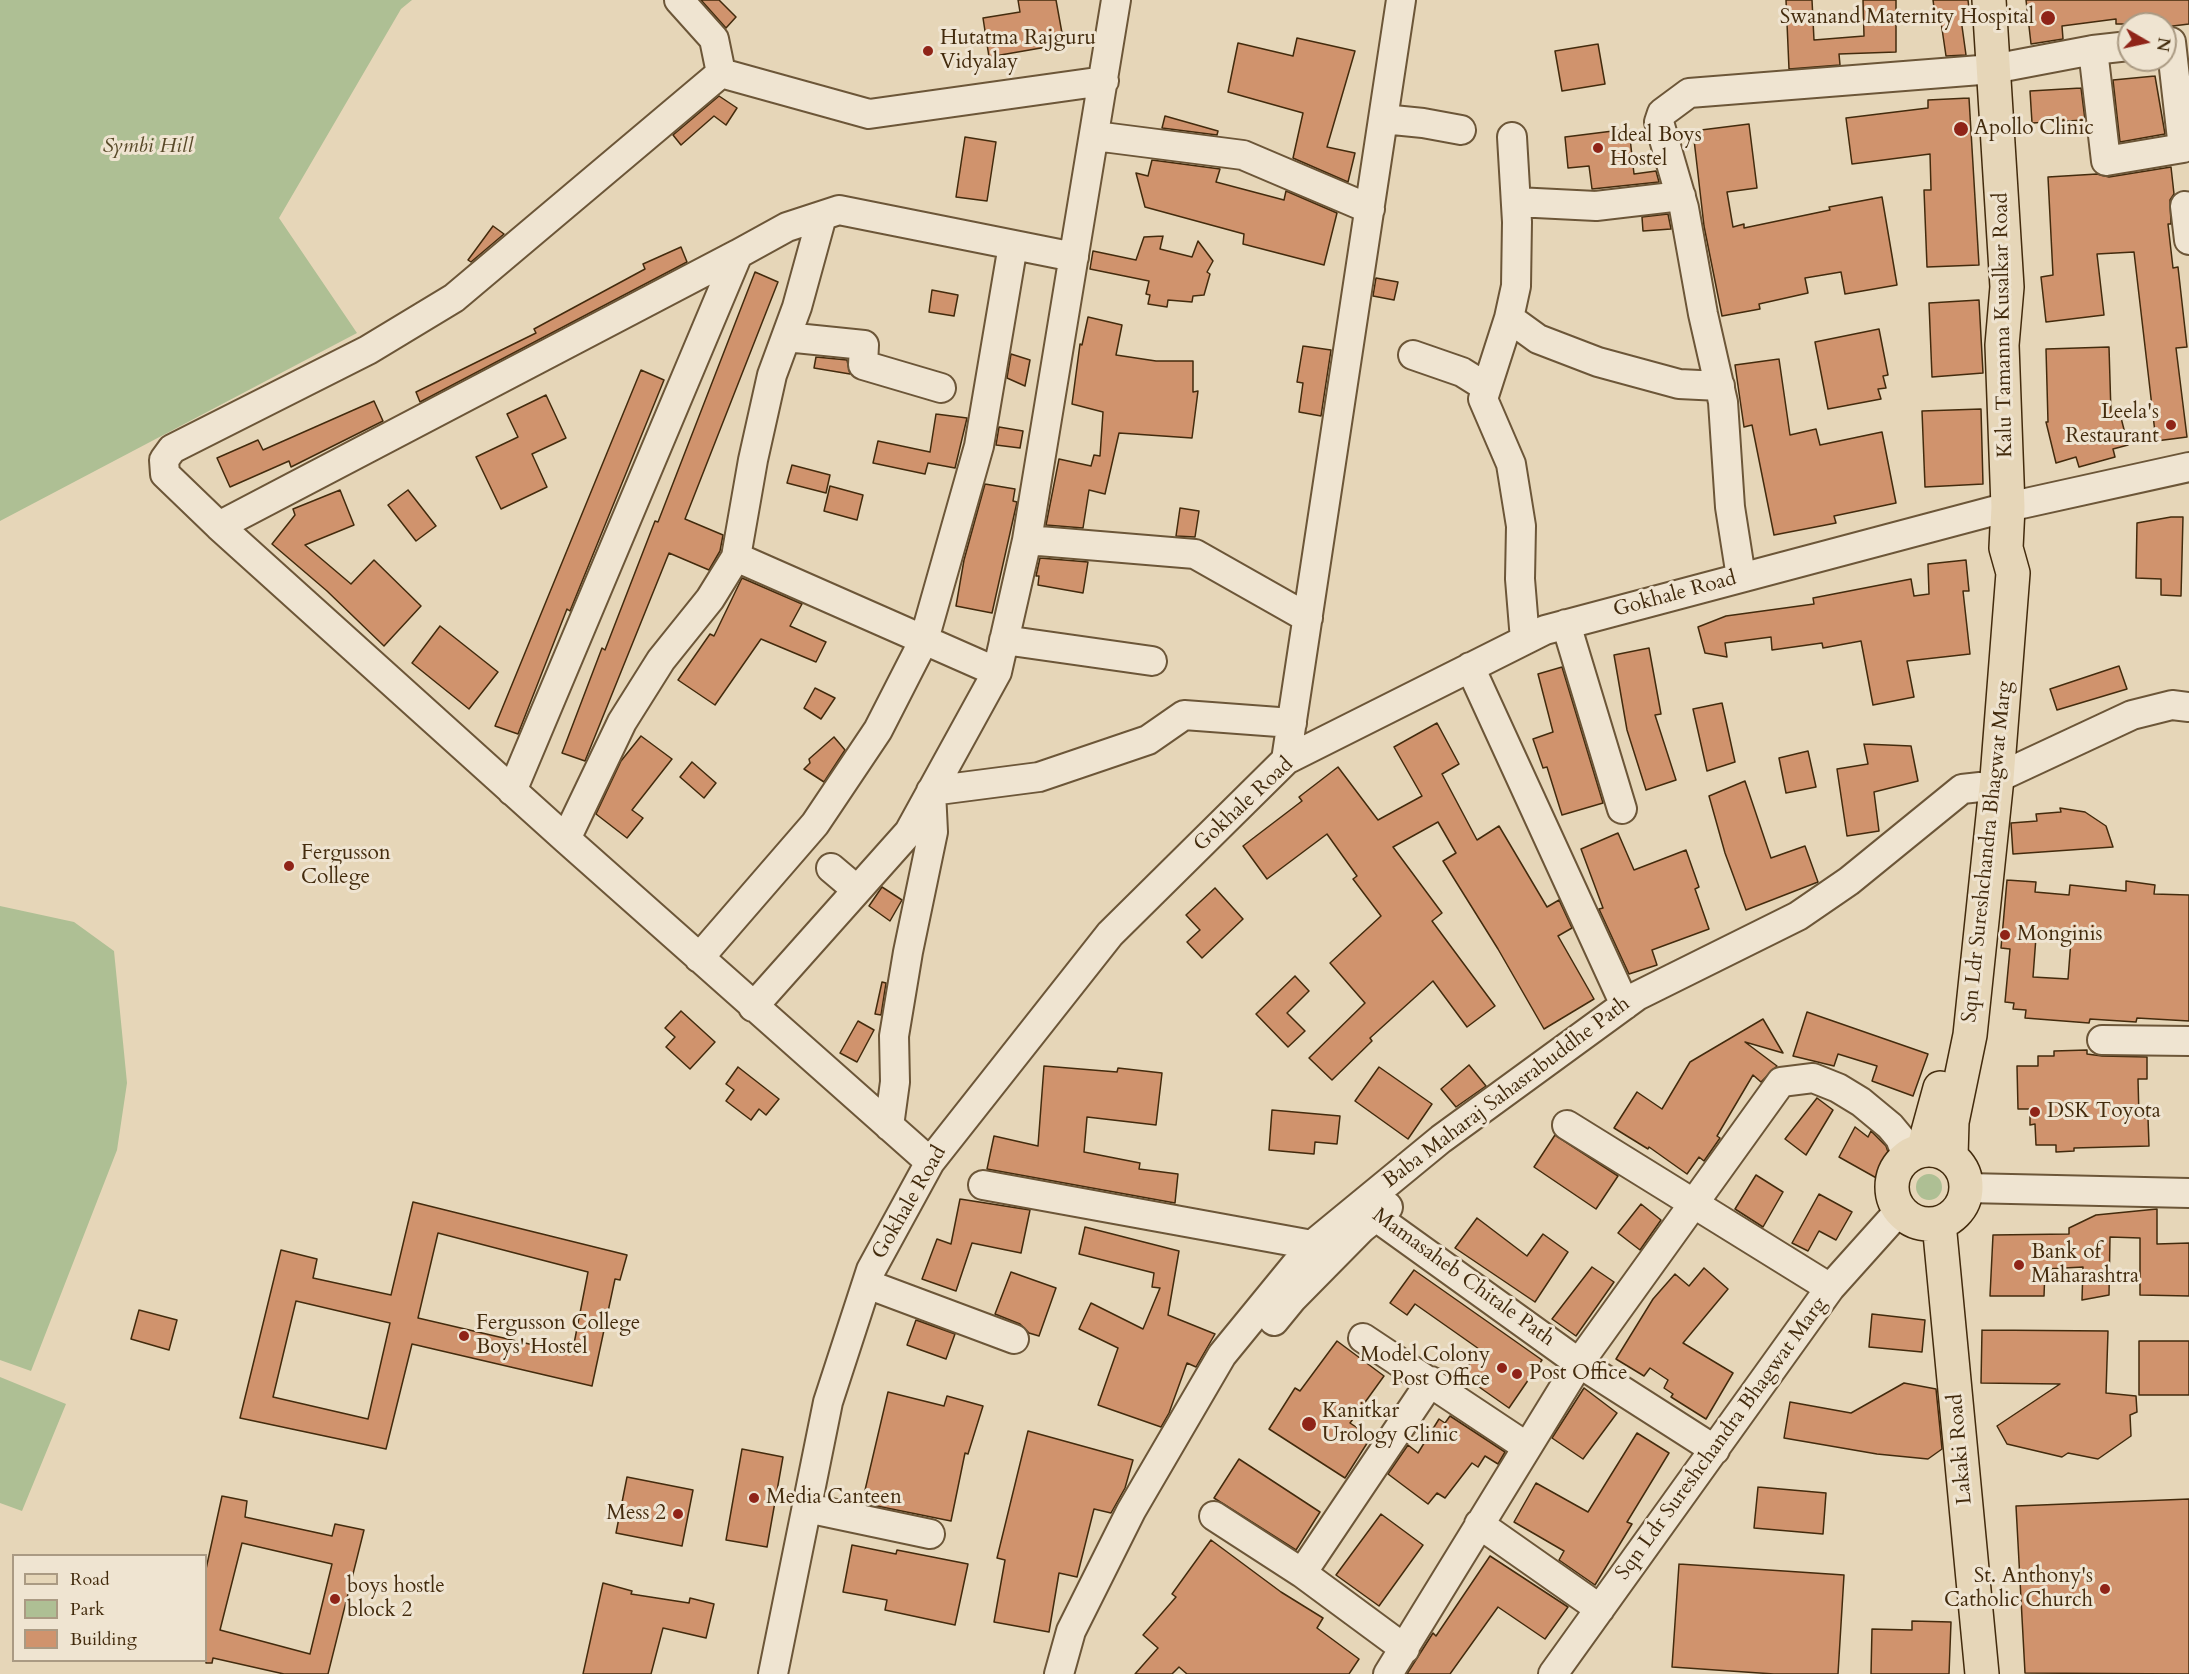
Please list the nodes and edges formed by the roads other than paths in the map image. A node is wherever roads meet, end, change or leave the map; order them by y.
1 (679, 0) edge
2 (1116, 0) edge
3 (1401, 0) edge
4 (1989, 0) edge
5 (2117, 47) edge
6 (2092, 50) junction
7 (2177, 68) edge
8 (1993, 69) junction
9 (720, 74) junction
10 (1104, 81) junction
11 (1383, 119) junction
12 (1461, 130) dead end
13 (1095, 136) junction
14 (1512, 137) dead end
15 (1681, 195) junction
16 (1516, 202) junction
17 (2185, 206) dead end
18 (1370, 209) junction
19 (822, 216) junction
20 (2189, 240) edge
21 (1013, 245) junction
22 (738, 254) junction
23 (1074, 257) junction
24 (1509, 318) junction
25 (786, 337) junction
26 (1413, 355) dead end
27 (1720, 386) junction
28 (1486, 387) junction
29 (941, 388) dead end
30 (2189, 467) edge
31 (2008, 507) junction
32 (219, 526) junction
33 (1027, 540) junction
34 (736, 557) junction
35 (1741, 577) junction
36 (1308, 618) junction
37 (1566, 624) junction
38 (924, 640) junction
39 (1004, 640) junction
40 (1525, 640) junction
41 (1152, 661) dead end
42 (1470, 667) junction
43 (997, 672) junction
44 (2189, 707) edge
45 (1292, 723) junction
46 (1286, 760) junction
47 (1989, 782) junction
48 (512, 791) junction
49 (931, 791) junction
50 (1622, 809) dead end
51 (566, 839) junction
52 (831, 868) dead end
53 (857, 890) junction
54 (699, 958) junction
55 (1625, 1005) junction
56 (753, 1007) junction
57 (2102, 1040) dead end
58 (2189, 1041) edge
59 (1567, 1125) dead end
60 (889, 1126) junction
61 (1927, 1154) junction
62 (930, 1162) junction
63 (983, 1185) dead end
64 (1967, 1188) junction
65 (2189, 1193) edge
66 (1694, 1203) junction
67 (1369, 1210) junction
68 (1900, 1210) junction
69 (1939, 1223) junction
70 (1312, 1245) junction
71 (867, 1284) junction
72 (1830, 1288) junction
73 (1363, 1338) dead end
74 (1014, 1339) dead end
75 (1579, 1363) junction
76 (1431, 1381) junction
77 (1527, 1447) junction
78 (1715, 1450) junction
79 (1174, 1456) junction
80 (807, 1508) junction
81 (1214, 1516) dead end
82 (1479, 1524) junction
83 (930, 1534) dead end
84 (1302, 1573) junction
85 (1600, 1609) junction
86 (1405, 1649) junction
87 (773, 1674) edge
88 (1059, 1674) edge
89 (1079, 1674) edge
90 (1388, 1674) edge
91 (1552, 1674) edge
92 (1982, 1674) edge

1 - 9 street
2 - 10 street
3 - 11 street
4 - 8 main road, Kalu Tamanna Kusalkar Road
5 - 6 street
6 - 7 street
6 - 8 street
8 - 15 street
8 - 31 main road, Kalu Tamanna Kusalkar Road
9 - 10 street
9 - 32 street
10 - 13 street
11 - 12 street
11 - 18 street
13 - 18 street
13 - 23 street
14 - 16 street
15 - 16 street
15 - 27 street
16 - 24 street
17 - 20 street
18 - 36 street
19 - 21 street
19 - 22 street
19 - 25 street
21 - 23 street
21 - 38 street
22 - 32 street
22 - 48 street
23 - 33 street
24 - 27 street
24 - 28 street
25 - 29 street
25 - 34 street
26 - 28 street
27 - 35 street
28 - 40 street
30 - 31 street, Gokhale Road
31 - 35 street, Gokhale Road
31 - 47 main road, Sqn Ldr Sureshchandra Bhagwat Marg
32 - 48 street
33 - 36 street
33 - 39 street
34 - 38 street
34 - 51 street
35 - 37 street, Gokhale Road
36 - 45 street
37 - 40 street, Gokhale Road
37 - 50 street
38 - 43 street
38 - 54 street
39 - 41 street
39 - 43 street
40 - 42 street, Gokhale Road
42 - 46 street, Gokhale Road
42 - 55 street
43 - 49 street
44 - 47 street
45 - 46 street
45 - 49 street
46 - 62 street, Gokhale Road
47 - 55 street, Baba Maharaj Sahasrabuddhe Path
47 - 61 main road, Sqn Ldr Sureshchandra Bhagwat Marg
47 - 67 street, Baba Maharaj Sahasrabuddhe Path
48 - 51 street
49 - 53 street
49 - 60 street
51 - 54 street
52 - 53 street
53 - 56 street
54 - 56 street
55 - 67 street, Baba Maharaj Sahasrabuddhe Path
56 - 60 street
57 - 58 street
59 - 66 street
60 - 62 street
61 - 64 main road
61 - 66 street
61 - 68 main road
62 - 71 street, Gokhale Road
63 - 70 street
64 - 65 street
64 - 69 main road
66 - 72 street
66 - 75 street
67 - 70 street, Baba Maharaj Sahasrabuddhe Path
67 - 75 street, Mamasaheb Chitale Path
67 - 79 street, Baba Maharaj Sahasrabuddhe Path
68 - 69 main road
68 - 72 street, Sqn Ldr Sureshchandra Bhagwat Marg
69 - 92 main road, Lakaki Road
70 - 79 street, Baba Maharaj Sahasrabuddhe Path
71 - 74 street
71 - 80 street, Gokhale Road
72 - 78 street, Sqn Ldr Sureshchandra Bhagwat Marg
73 - 76 street
75 - 77 street
75 - 78 street, Mamasaheb Chitale Path
76 - 77 street
76 - 84 street
77 - 82 street
78 - 85 street, Sqn Ldr Sureshchandra Bhagwat Marg
79 - 88 street, Baba Maharaj Sahasrabuddhe Path
79 - 89 street, Baba Maharaj Sahasrabuddhe Path
80 - 83 street
80 - 87 street, Gokhale Road
81 - 84 street
82 - 85 street
82 - 86 street
84 - 86 street
85 - 91 street, Sqn Ldr Sureshchandra Bhagwat Marg
86 - 90 street

